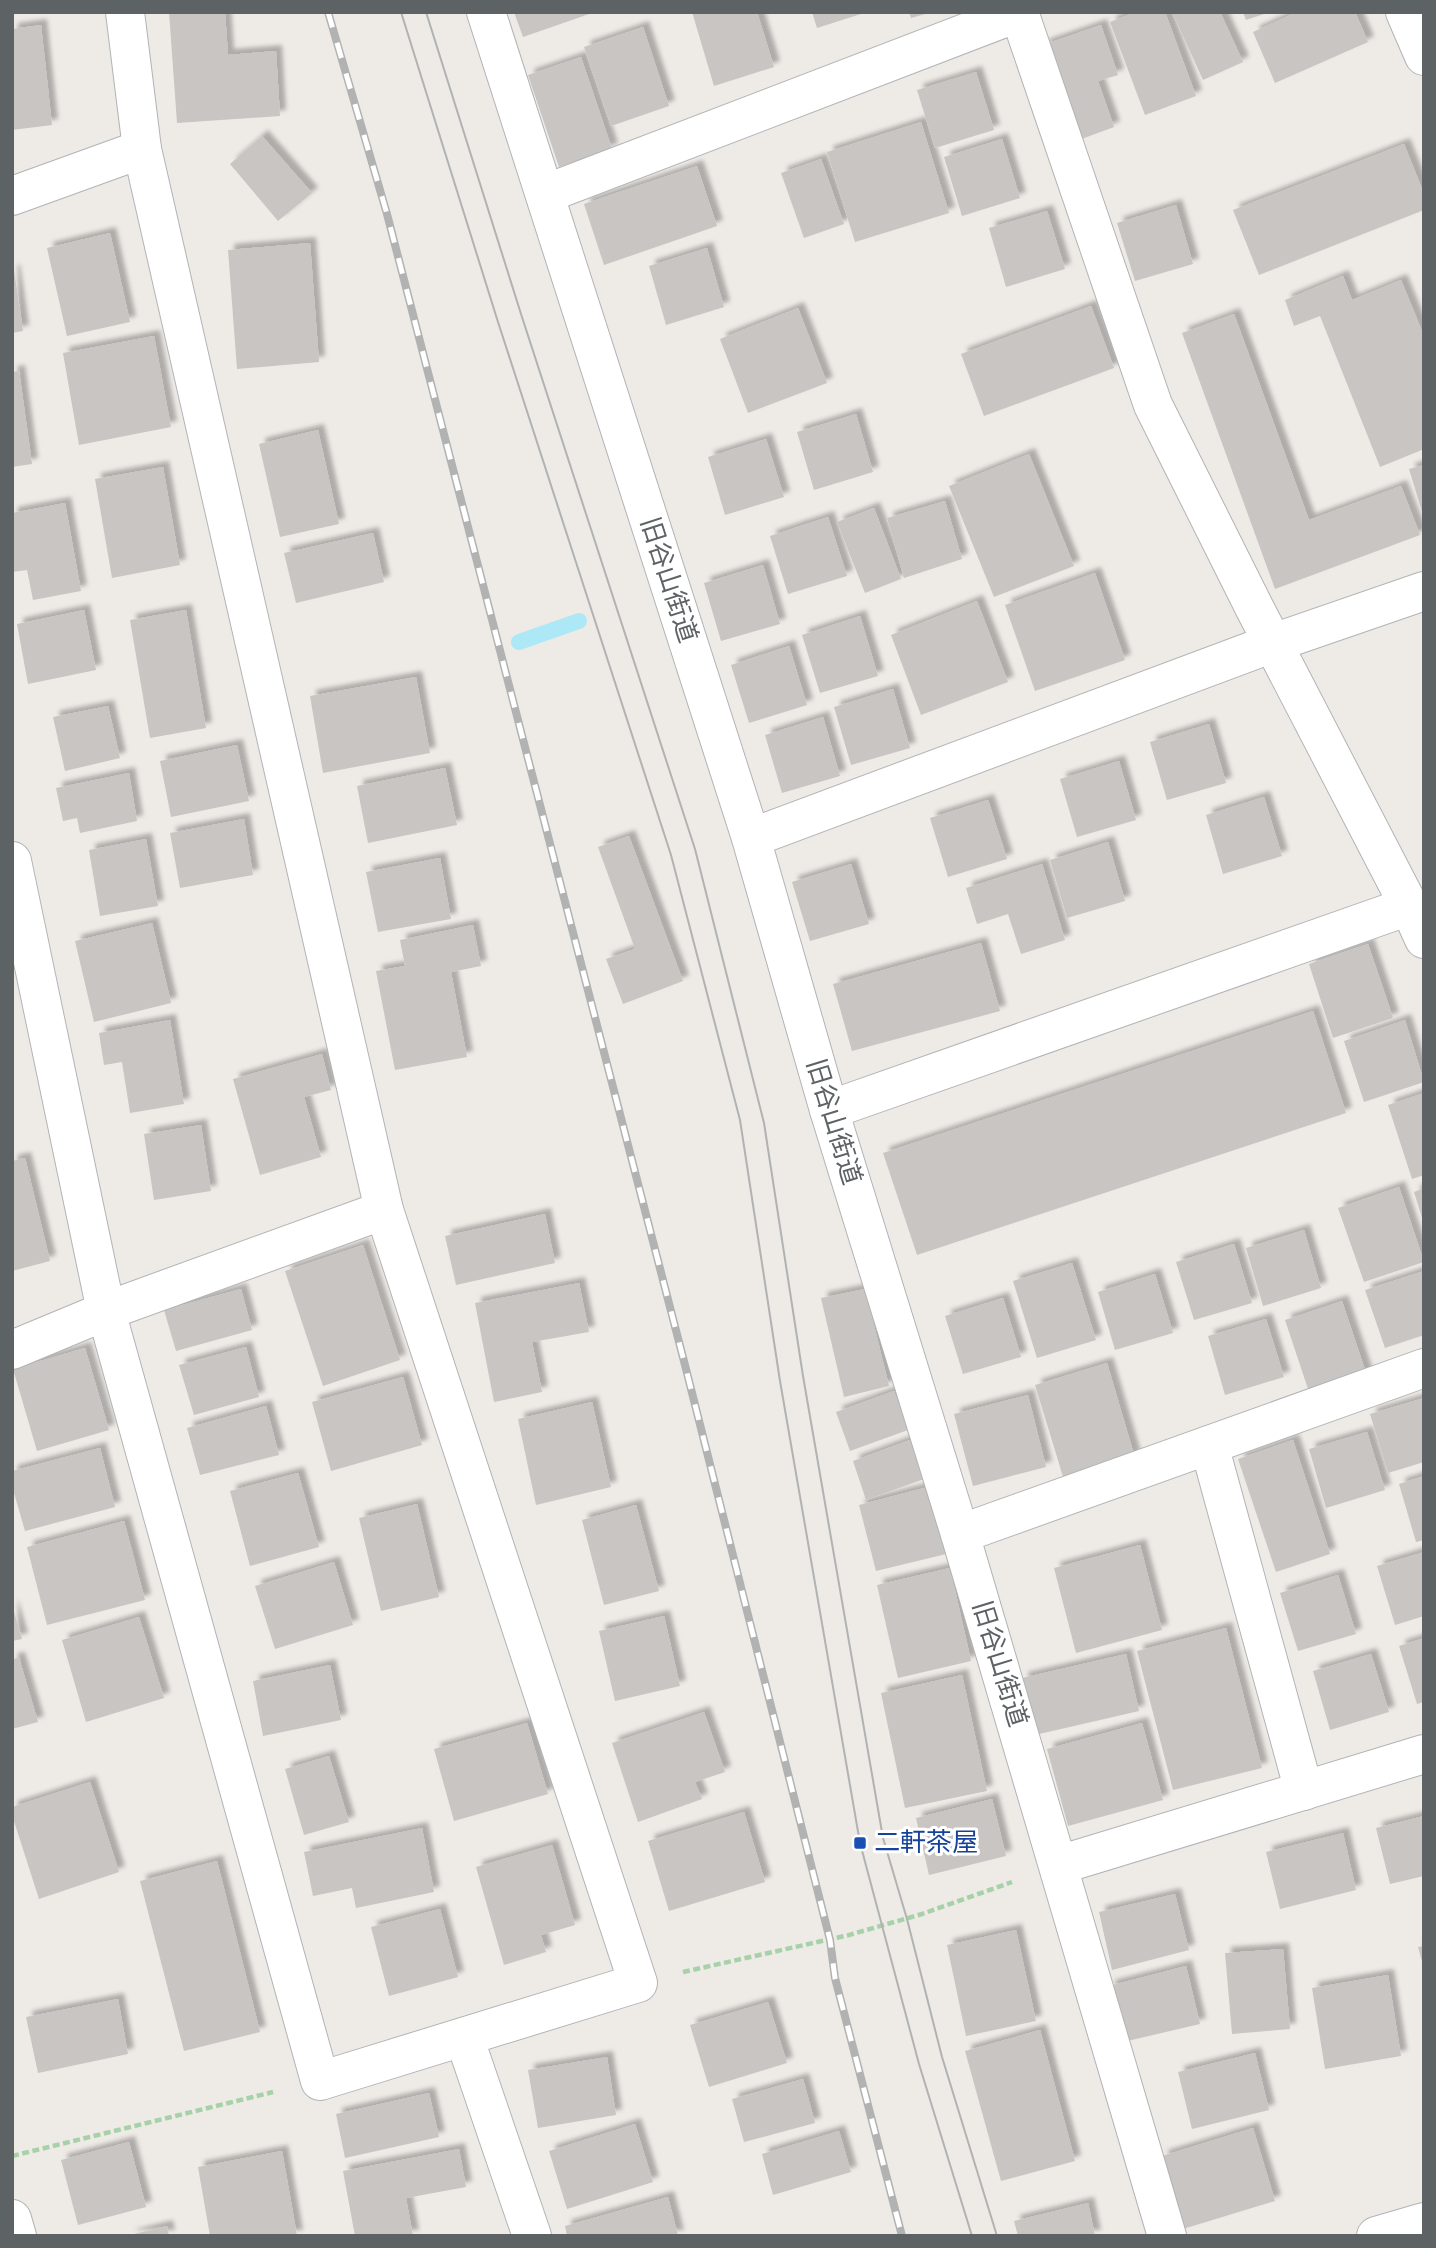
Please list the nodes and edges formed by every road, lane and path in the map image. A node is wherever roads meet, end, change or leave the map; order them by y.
1 (125, 12) edge
2 (486, 12) edge
3 (1019, 12) edge
4 (1405, 12) edge
5 (1424, 56) edge
6 (142, 149) junction
7 (545, 194) junction
8 (12, 196) edge
9 (1424, 591) edge
10 (1273, 643) junction
11 (751, 838) junction
12 (12, 861) edge
13 (1417, 922) edge
14 (829, 1110) junction
15 (384, 1210) junction
16 (106, 1311) junction
17 (12, 1350) edge
18 (1424, 1368) edge
19 (1209, 1445) junction
20 (960, 1534) junction
21 (1424, 1754) edge
22 (1304, 1791) junction
23 (1059, 1865) junction
24 (638, 1983) junction
25 (464, 2037) junction
26 (320, 2081) junction
27 (12, 2156) edge
28 (12, 2219) edge
29 (1424, 2221) edge
30 (17, 2236) edge
31 (532, 2236) edge
32 (1167, 2236) edge
33 (1376, 2236) edge

1 - 6 street
2 - 7 street, 旧谷山街道
3 - 7 street
3 - 10 street
4 - 5 street
6 - 8 street
6 - 15 street
7 - 11 street, 旧谷山街道
9 - 10 street
10 - 11 street
10 - 13 street
11 - 14 street, 旧谷山街道
12 - 16 street
13 - 14 street
14 - 20 street, 旧谷山街道
15 - 16 street
15 - 24 street
16 - 17 street
16 - 26 street
18 - 19 street
19 - 20 street
19 - 22 street
20 - 23 street, 旧谷山街道
21 - 22 street
22 - 23 street
23 - 24 path
23 - 32 street, 旧谷山街道
24 - 25 street
25 - 26 street
25 - 31 street
26 - 27 path
28 - 30 street
29 - 33 street

